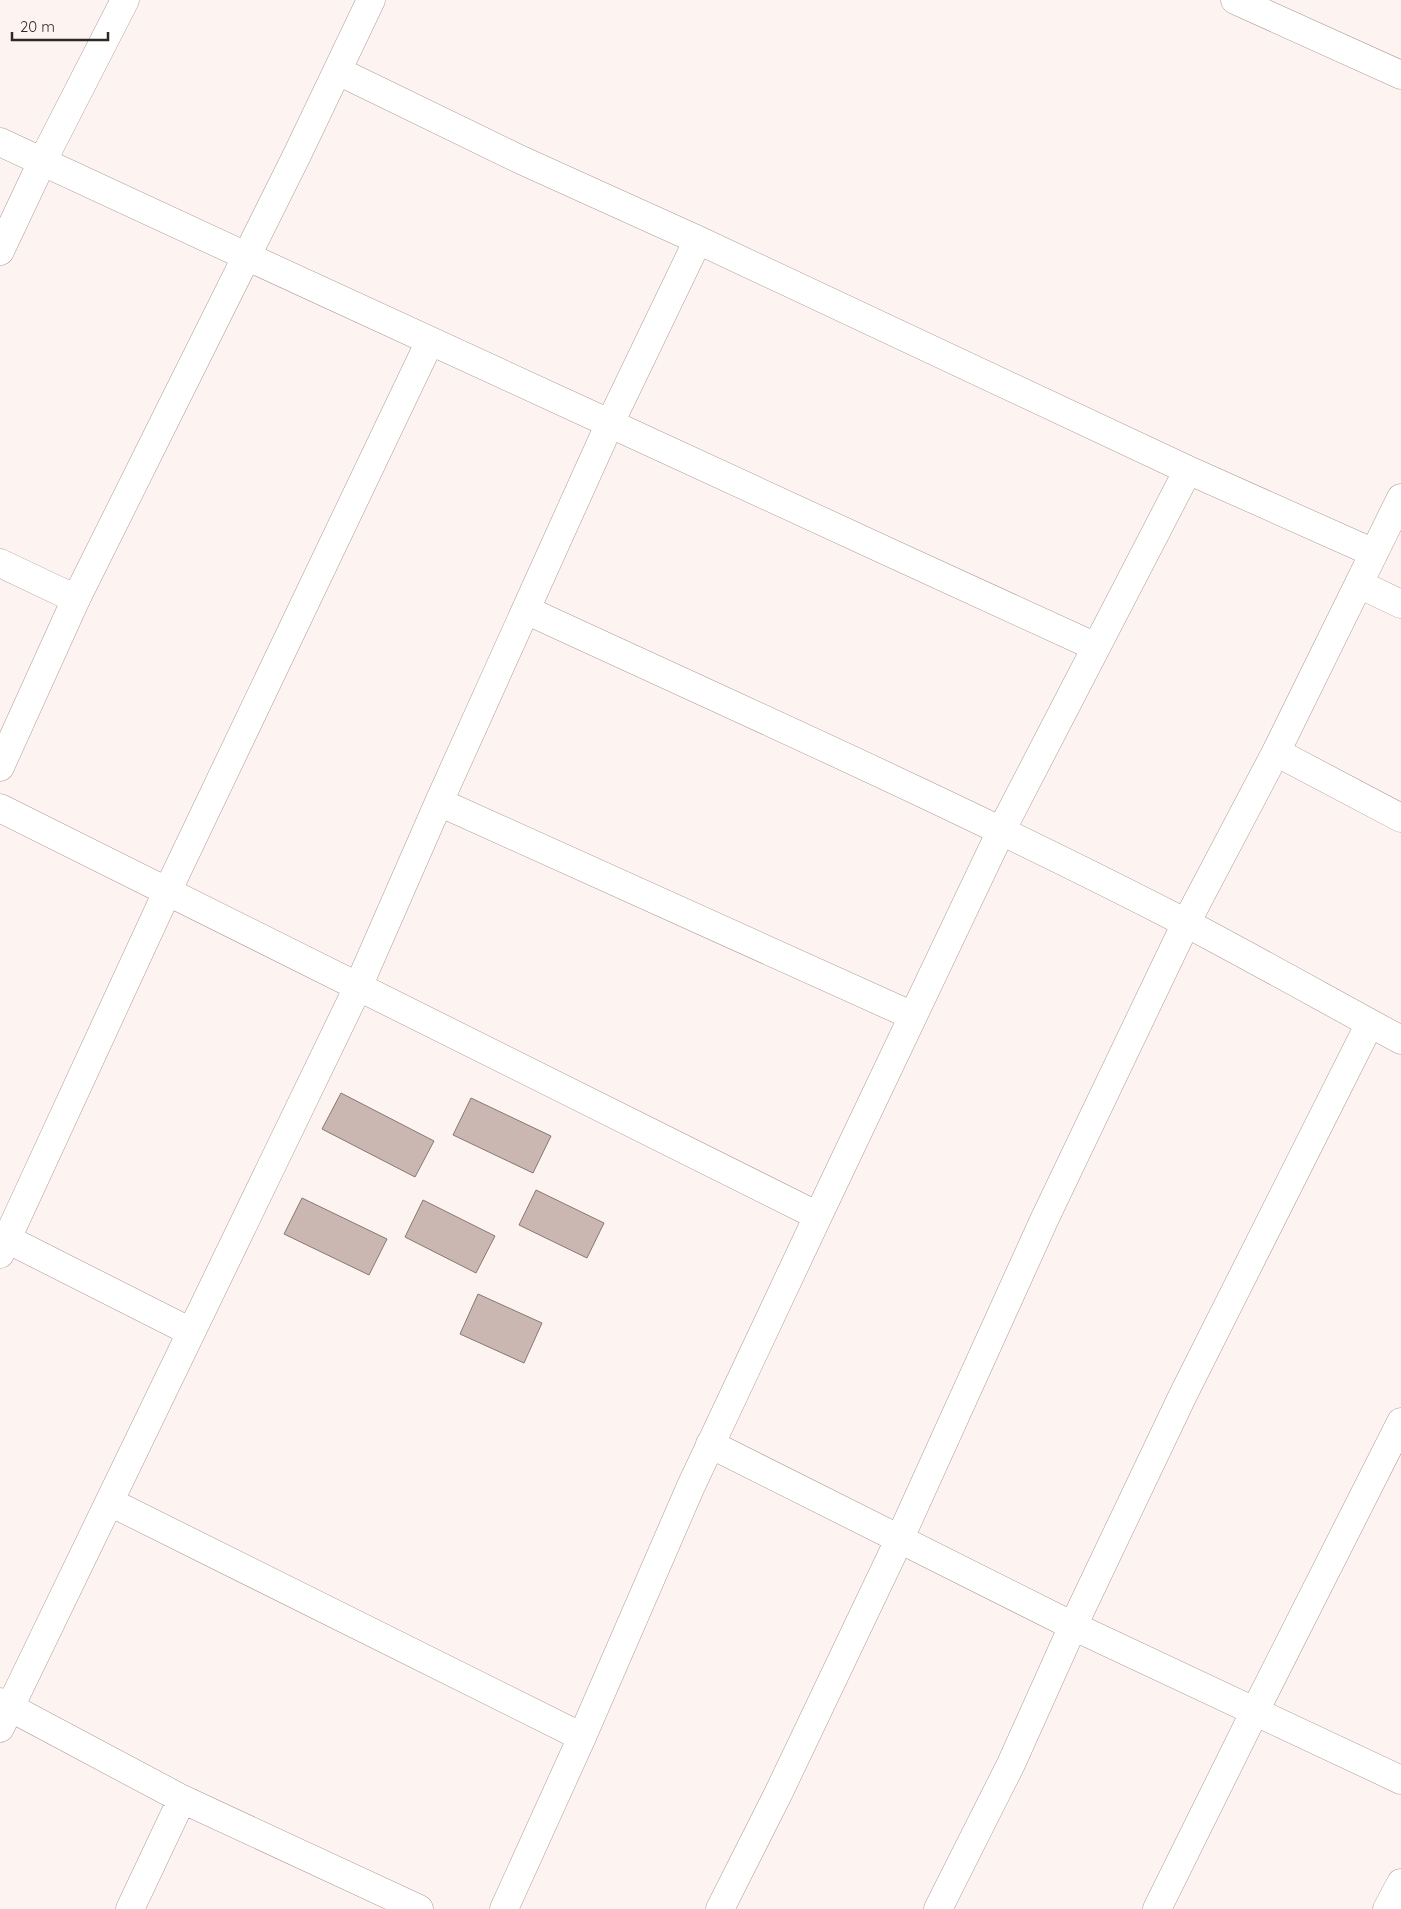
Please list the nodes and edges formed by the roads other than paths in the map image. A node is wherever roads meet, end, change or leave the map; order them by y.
1 (125, 0) edge
2 (371, 0) edge
3 (1236, 0) edge
4 (338, 71) junction
5 (1401, 75) edge
6 (0, 142) edge
7 (42, 162) junction
8 (698, 240) junction
9 (0, 251) edge
10 (246, 258) junction
11 (430, 341) junction
12 (610, 423) junction
13 (1188, 470) junction
14 (1401, 498) edge
15 (1374, 553) junction
16 (0, 563) edge
17 (1359, 584) junction
18 (76, 599) junction
19 (1401, 604) edge
20 (526, 610) junction
21 (1096, 647) junction
22 (1276, 752) junction
23 (0, 767) edge
24 (439, 802) junction
25 (0, 808) edge
26 (1401, 818) edge
27 (1001, 831) junction
28 (167, 892) junction
29 (1186, 923) junction
30 (358, 987) junction
31 (913, 1016) junction
32 (1370, 1023) junction
33 (1401, 1040) edge
34 (818, 1216) junction
35 (4, 1246) edge
36 (191, 1332) junction
37 (1401, 1422) edge
38 (710, 1444) junction
39 (110, 1502) junction
40 (900, 1538) junction
41 (1073, 1626) junction
42 (1254, 1711) junction
43 (3, 1712) edge
44 (582, 1737) junction
45 (1401, 1780) edge
46 (182, 1799) junction
47 (939, 1908) edge
48 (130, 1909) edge
49 (418, 1909) edge
50 (504, 1909) edge
51 (720, 1909) edge
52 (1157, 1909) edge

1 - 7 street
2 - 4 street
3 - 5 street
4 - 8 street
4 - 10 street
6 - 7 street
7 - 9 street
7 - 10 street
8 - 12 street
8 - 13 street
10 - 11 street
10 - 18 street
11 - 12 street
11 - 28 street
12 - 20 street
12 - 21 street
13 - 15 street
13 - 21 street
14 - 15 street
15 - 17 street
16 - 18 street
17 - 19 street
17 - 22 street
18 - 23 street
20 - 24 street
20 - 27 street
21 - 27 street
22 - 26 street
22 - 29 street
24 - 30 street
24 - 31 street
25 - 28 street
27 - 29 street
27 - 31 street
28 - 30 street
28 - 35 street
29 - 32 street
29 - 40 street
30 - 34 street
30 - 36 street
31 - 34 street
32 - 33 street
32 - 41 street
34 - 38 street
35 - 36 street
36 - 39 street
37 - 42 street
38 - 40 street
38 - 44 street
39 - 43 street
39 - 44 street
40 - 41 street
40 - 51 street
41 - 42 street
41 - 47 street
42 - 45 street
42 - 52 street
43 - 46 street
44 - 50 street
46 - 48 street
46 - 49 street

